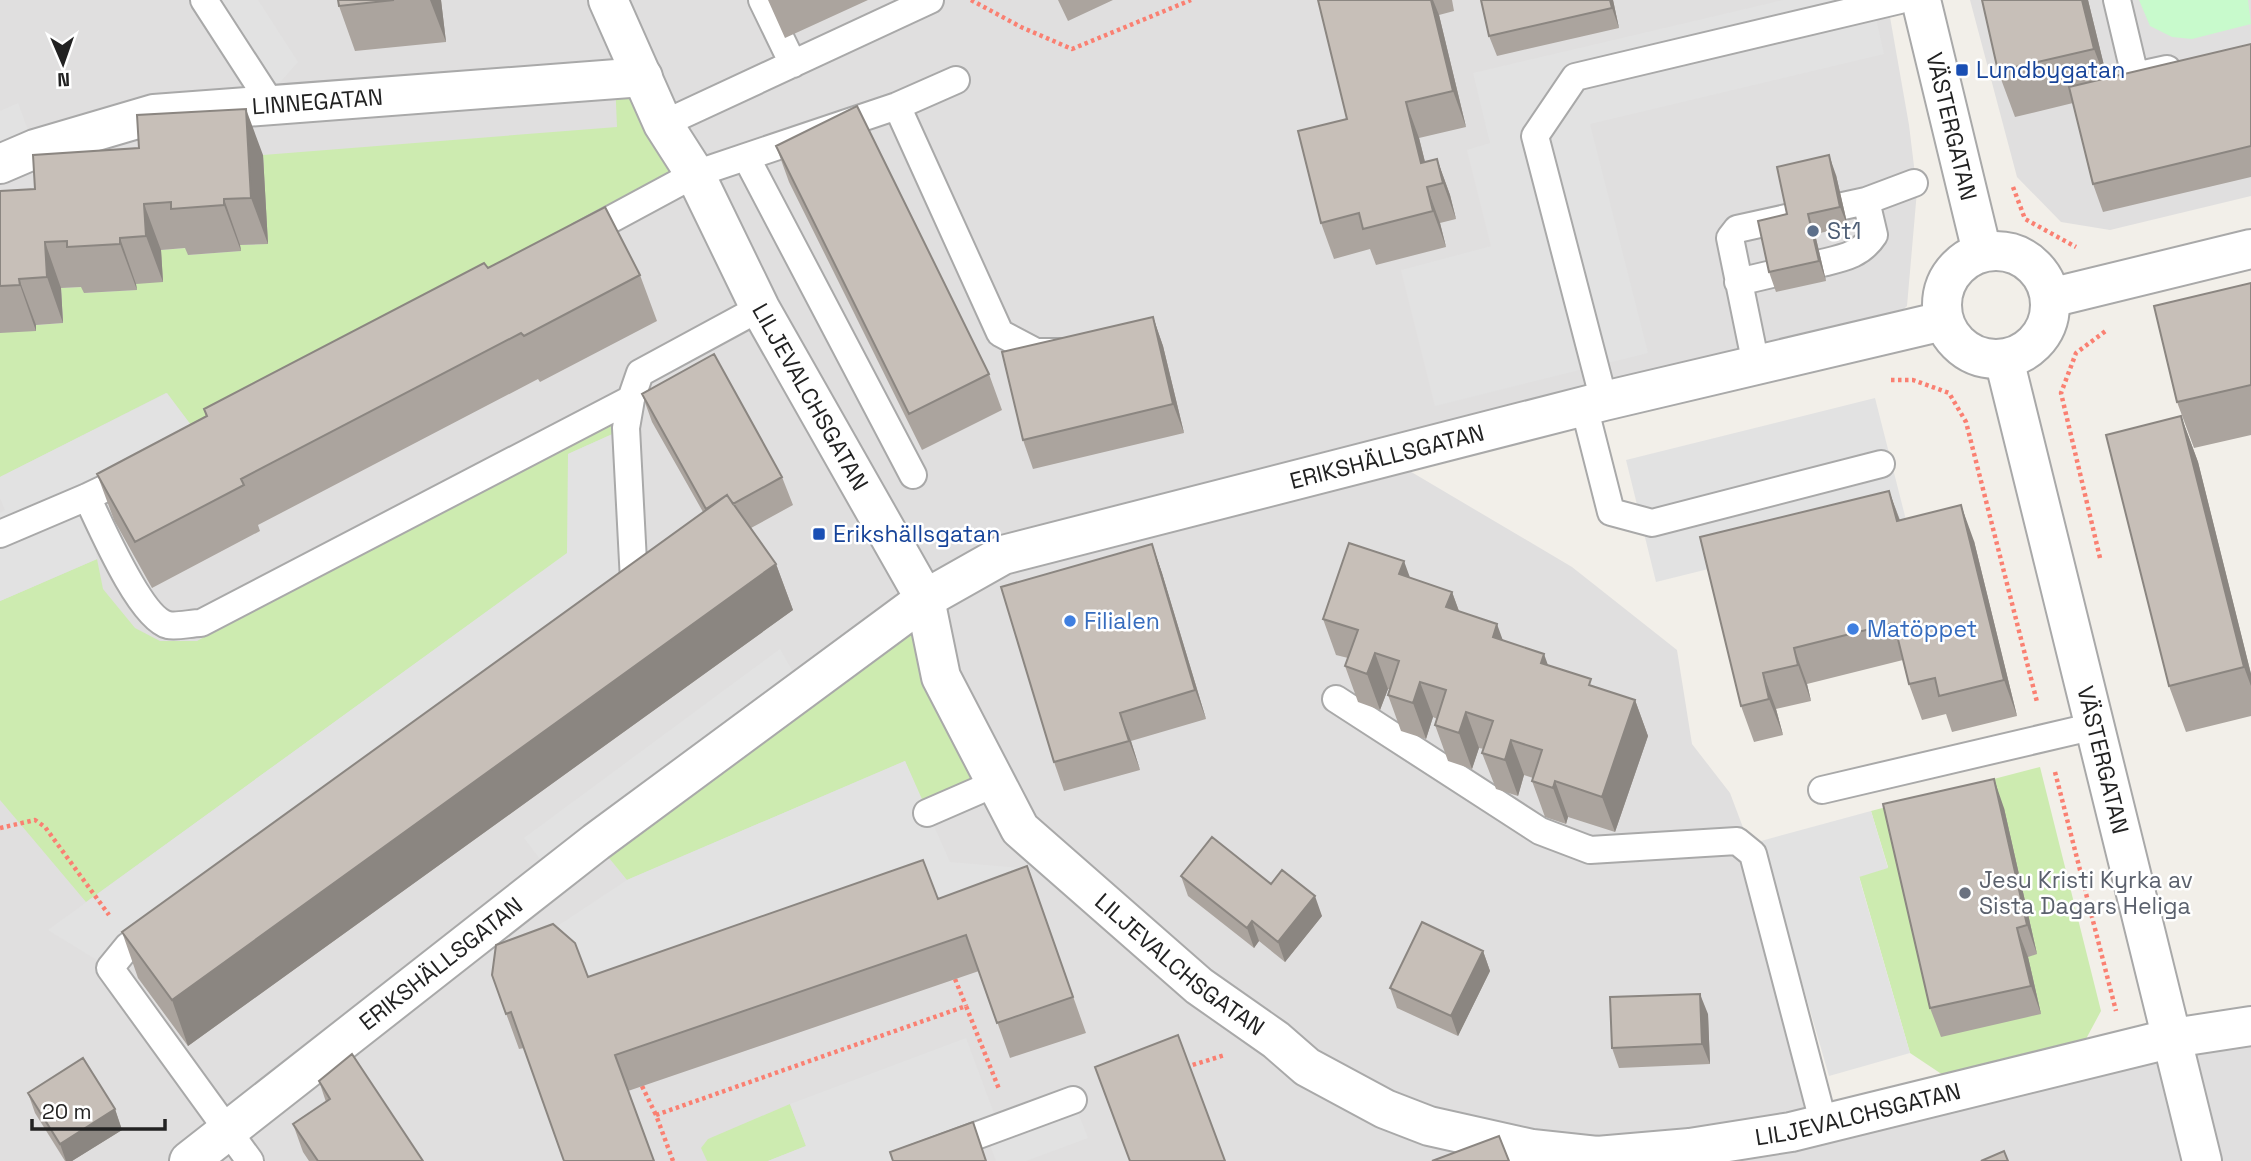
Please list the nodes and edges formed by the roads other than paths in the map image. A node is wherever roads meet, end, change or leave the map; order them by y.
1 (204, 0) edge
2 (608, 0) edge
3 (762, 0) edge
4 (928, 0) edge
5 (1900, 0) edge
6 (1921, 0) edge
7 (2117, 0) edge
8 (793, 64) junction
9 (2187, 65) edge
10 (643, 77) junction
11 (956, 80) dead end
12 (272, 105) junction
13 (897, 106) junction
14 (663, 124) junction
15 (746, 157) junction
16 (0, 164) edge
17 (695, 174) junction
18 (1914, 183) dead end
19 (1791, 217) edge
20 (559, 247) edge
21 (2251, 249) edge
22 (1982, 252) junction
23 (1822, 263) dead end
24 (1772, 275) edge
25 (1738, 282) junction
26 (2050, 298) junction
27 (760, 308) junction
28 (1943, 321) junction
29 (1060, 352) edge
30 (2004, 359) junction
31 (1756, 365) junction
32 (631, 399) junction
33 (1594, 404) junction
34 (155, 464) edge
35 (1881, 464) dead end
36 (913, 475) dead end
37 (87, 497) junction
38 (0, 534) edge
39 (925, 599) junction
40 (600, 605) edge
41 (1336, 699) dead end
42 (2095, 726) junction
43 (996, 783) junction
44 (1822, 790) dead end
45 (927, 813) dead end
46 (176, 912) edge
47 (2251, 1026) edge
48 (2172, 1038) junction
49 (1073, 1100) dead end
50 (1824, 1125) junction
51 (239, 1146) edge
52 (189, 1161) edge
53 (908, 1161) edge
54 (2202, 1161) edge

1 - 12 lane
2 - 10 street, LILJEVALCHSGATAN
3 - 8 lane
4 - 8 lane
5 - 33 lane
6 - 22 street, VÄSTERGATAN
7 - 9 lane
8 - 14 lane
10 - 12 street, LINNEGATAN
10 - 14 street, LILJEVALCHSGATAN
11 - 13 lane
12 - 16 street, LINNEGATAN
13 - 15 lane
13 - 29 lane
14 - 17 street, LILJEVALCHSGATAN
15 - 17 lane
15 - 36 lane
17 - 20 lane
17 - 27 street, LILJEVALCHSGATAN
18 - 23 lane
19 - 25 lane
21 - 26 street
22 - 26 street
22 - 28 street
24 - 25 lane
25 - 31 lane
26 - 30 street
27 - 32 lane
27 - 39 street, LILJEVALCHSGATAN
28 - 30 street
28 - 31 street, ERIKSHÄLLSGATAN
30 - 42 street, VÄSTERGATAN
31 - 33 street, ERIKSHÄLLSGATAN
32 - 37 lane
32 - 40 lane
33 - 35 lane
33 - 39 street, ERIKSHÄLLSGATAN
34 - 37 lane
37 - 38 lane
39 - 43 street, LILJEVALCHSGATAN
39 - 51 street, ERIKSHÄLLSGATAN
41 - 50 lane
42 - 44 lane
42 - 48 street, VÄSTERGATAN
43 - 45 lane
43 - 50 street, LILJEVALCHSGATAN
46 - 51 lane
47 - 48 street, LILJEVALCHSGATAN
48 - 50 street, LILJEVALCHSGATAN
48 - 54 street, VÄSTERGATAN
49 - 53 lane
51 - 52 street, ERIKSHÄLLSGATAN

